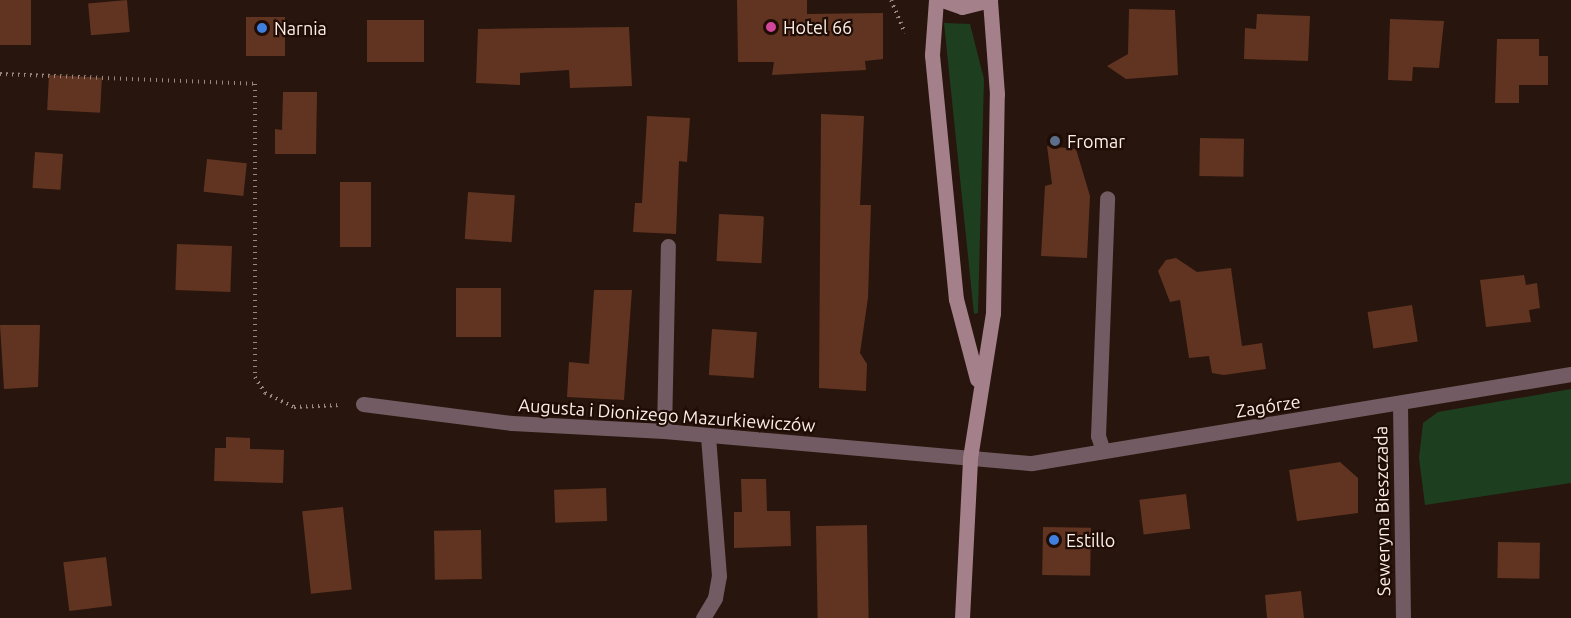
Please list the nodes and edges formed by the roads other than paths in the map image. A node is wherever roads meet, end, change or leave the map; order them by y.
1 (936, 0) edge
2 (942, 0) edge
3 (990, 0) edge
4 (1107, 198) dead end
5 (668, 246) dead end
6 (1571, 374) edge
7 (978, 382) junction
8 (363, 404) road end
9 (1400, 404) junction
10 (664, 431) junction
11 (708, 437) junction
12 (1103, 451) junction
13 (970, 458) junction
14 (703, 618) edge
15 (962, 618) edge
16 (1403, 618) edge

1 - 7 street
2 - 3 street
3 - 7 street
4 - 12 street
5 - 10 street
6 - 9 street, Zagórze
7 - 13 street
8 - 10 street, Augusta i Dionizego Mazurkiewiczów
9 - 12 street, Zagórze
9 - 16 street, Seweryna Bieszczada
10 - 11 street, Augusta i Dionizego Mazurkiewiczów
11 - 13 street, Augusta i Dionizego Mazurkiewiczów
11 - 14 street
12 - 13 street, Zagórze
13 - 15 street

